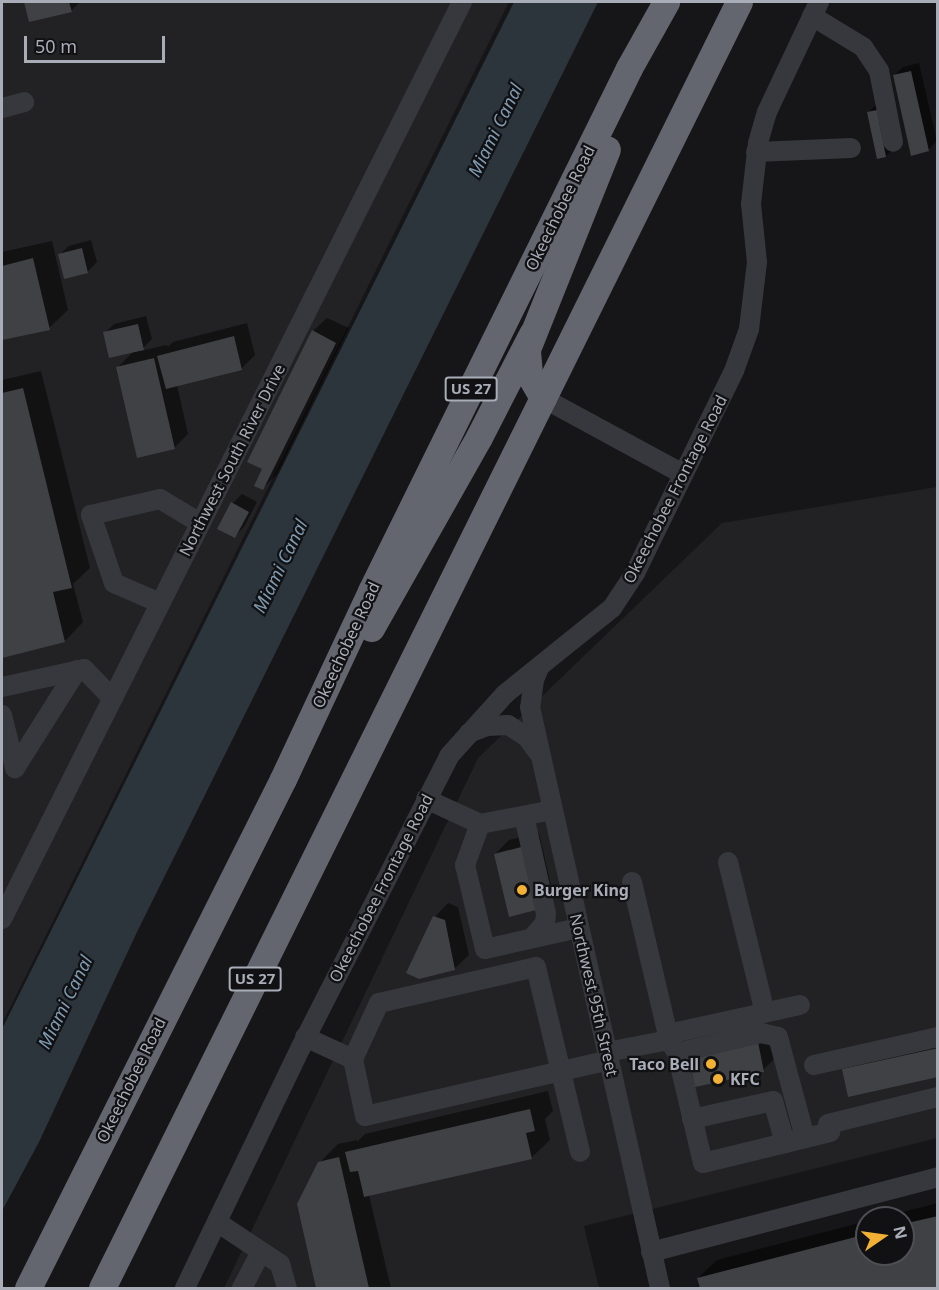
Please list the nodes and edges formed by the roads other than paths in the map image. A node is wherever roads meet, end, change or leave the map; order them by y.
1 (462, 2) edge
2 (667, 2) edge
3 (739, 2) edge
4 (815, 9) edge
5 (24, 102) dead end
6 (2, 108) edge
7 (893, 142) dead end
8 (851, 148) dead end
9 (756, 152) junction
10 (532, 334) junction
11 (543, 398) junction
12 (479, 437) junction
13 (683, 474) junction
14 (200, 523) junction
15 (160, 603) junction
16 (540, 666) junction
17 (77, 670) junction
18 (2, 687) edge
19 (112, 698) junction
20 (2, 715) edge
21 (468, 733) junction
22 (539, 754) junction
23 (283, 779) junction
24 (426, 799) junction
25 (552, 810) junction
26 (524, 816) junction
27 (480, 824) junction
28 (728, 862) dead end
29 (632, 882) dead end
30 (2, 919) edge
31 (579, 928) junction
32 (532, 938) junction
33 (800, 1005) dead end
34 (765, 1013) junction
35 (305, 1037) junction
36 (938, 1037) edge
37 (671, 1042) junction
38 (608, 1056) junction
39 (353, 1059) junction
40 (814, 1065) dead end
41 (560, 1071) junction
42 (938, 1097) edge
43 (692, 1119) junction
44 (805, 1138) junction
45 (785, 1143) junction
46 (580, 1152) dead end
47 (938, 1177) edge
48 (217, 1222) junction
49 (261, 1252) junction
50 (651, 1252) junction
51 (28, 1288) edge
52 (102, 1288) edge
53 (185, 1288) edge
54 (242, 1288) edge
55 (287, 1288) edge
56 (660, 1288) edge

1 - 14 street, Northwest South River Drive
2 - 10 highway
2 - 23 highway, Okeechobee Road / US 27
3 - 11 highway, US 27
4 - 7 street
4 - 9 street, Okeechobee Frontage Road
5 - 6 street
8 - 9 street
9 - 13 street, Okeechobee Frontage Road
10 - 11 highway
10 - 12 highway
11 - 12 highway
11 - 13 street
11 - 52 highway, US 27
12 - 23 highway
13 - 16 street, Okeechobee Frontage Road
14 - 15 street, Northwest South River Drive
14 - 15 street
15 - 19 street, Northwest South River Drive
16 - 21 street, Okeechobee Frontage Road
16 - 22 street, Northwest 95th Street
17 - 18 street
17 - 19 street
17 - 20 street
19 - 30 street, Northwest South River Drive
21 - 22 street
21 - 24 street, Okeechobee Frontage Road
22 - 25 street, Northwest 95th Street
23 - 51 highway, Okeechobee Road / US 27
24 - 27 street
24 - 35 street, Okeechobee Frontage Road
25 - 26 street
25 - 31 street, Northwest 95th Street
26 - 27 street
26 - 32 street
27 - 32 street
28 - 34 street
29 - 37 street
31 - 32 street
31 - 38 street, Northwest 95th Street
33 - 34 street
34 - 37 street
35 - 39 street
35 - 48 street, Okeechobee Frontage Road
36 - 40 street
37 - 38 street
37 - 43 street
37 - 44 street
38 - 41 street
38 - 50 street, Northwest 95th Street
39 - 41 street
39 - 41 street
41 - 46 street
42 - 44 street
43 - 45 street
43 - 45 street
44 - 45 street
47 - 50 street
48 - 49 street
48 - 53 street, Okeechobee Frontage Road
49 - 54 street
49 - 55 street
50 - 56 street, Northwest 95th Street

